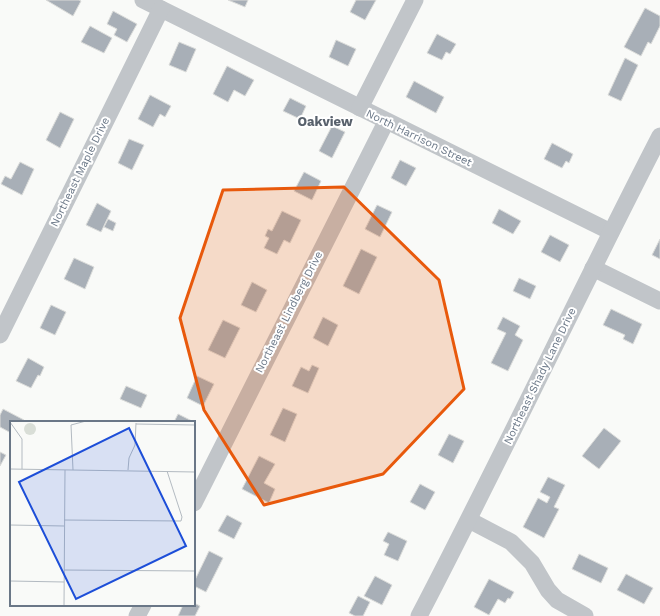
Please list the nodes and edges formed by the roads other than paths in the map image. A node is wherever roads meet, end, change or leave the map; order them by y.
1 (143, 0) edge
2 (415, 0) edge
3 (161, 9) junction
4 (360, 108) junction
5 (386, 122) junction
6 (660, 136) edge
7 (611, 232) junction
8 (593, 268) junction
9 (660, 301) edge
10 (0, 335) edge
11 (195, 501) edge
12 (469, 520) junction
13 (142, 606) edge
14 (137, 616) edge
15 (419, 616) edge
16 (584, 616) edge

1 - 3 street, North Harrison Street
2 - 4 street
3 - 4 street, North Harrison Street
3 - 10 street, Northeast Maple Drive
4 - 5 street, North Harrison Street
5 - 7 street, North Harrison Street
5 - 11 street, Northeast Lindberg Drive
6 - 7 street, Northeast Shady Lane Drive
7 - 8 street, Northeast Shady Lane Drive
8 - 9 street
8 - 12 street, Northeast Shady Lane Drive
12 - 15 street, Northeast Shady Lane Drive
12 - 16 street
13 - 14 street

